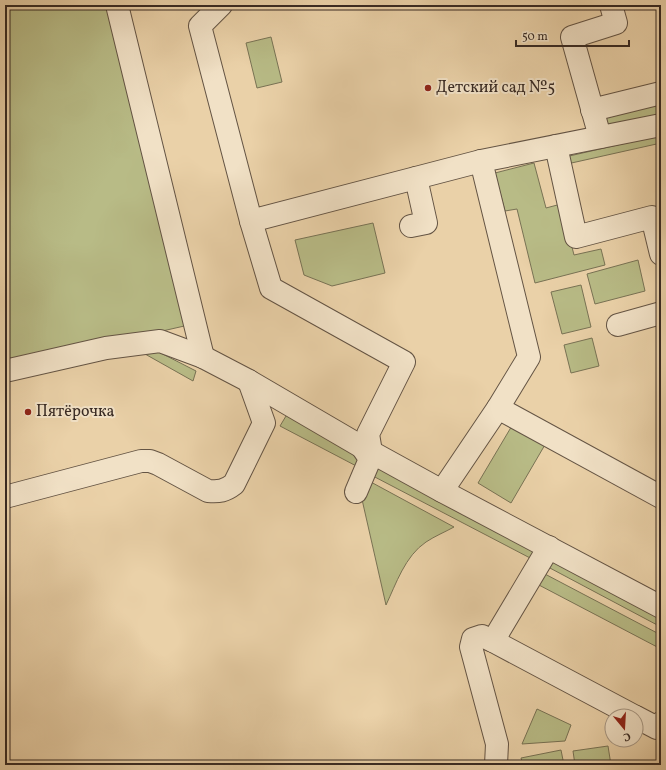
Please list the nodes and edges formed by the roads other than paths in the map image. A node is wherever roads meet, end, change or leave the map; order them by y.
1 (117, 5) edge
2 (221, 5) edge
3 (611, 5) edge
4 (661, 93) edge
5 (592, 110) junction
6 (661, 125) edge
7 (600, 137) junction
8 (556, 146) junction
9 (481, 161) junction
10 (416, 178) junction
11 (251, 221) junction
12 (411, 226) dead end
13 (661, 254) edge
14 (661, 313) edge
15 (618, 325) dead end
16 (203, 357) junction
17 (5, 370) edge
18 (249, 381) junction
19 (498, 408) junction
20 (366, 449) junction
21 (442, 491) junction
22 (356, 492) dead end
23 (5, 497) edge
24 (661, 497) edge
25 (549, 547) junction
26 (661, 607) edge
27 (493, 641) junction
28 (618, 708) edge
29 (644, 722) edge
30 (661, 723) edge
31 (496, 765) edge

1 - 16 street
2 - 11 street
3 - 5 street
4 - 5 street
5 - 7 street
6 - 7 street
7 - 8 street
8 - 9 street
8 - 13 street
9 - 10 street
9 - 19 street
10 - 11 street
10 - 12 street
11 - 20 street
14 - 15 street
16 - 17 street
16 - 18 street
18 - 20 street
18 - 23 street
19 - 21 street
19 - 24 street
20 - 21 street
20 - 22 street
21 - 25 street
25 - 26 street
25 - 27 street
27 - 28 street
27 - 31 street
29 - 30 street

